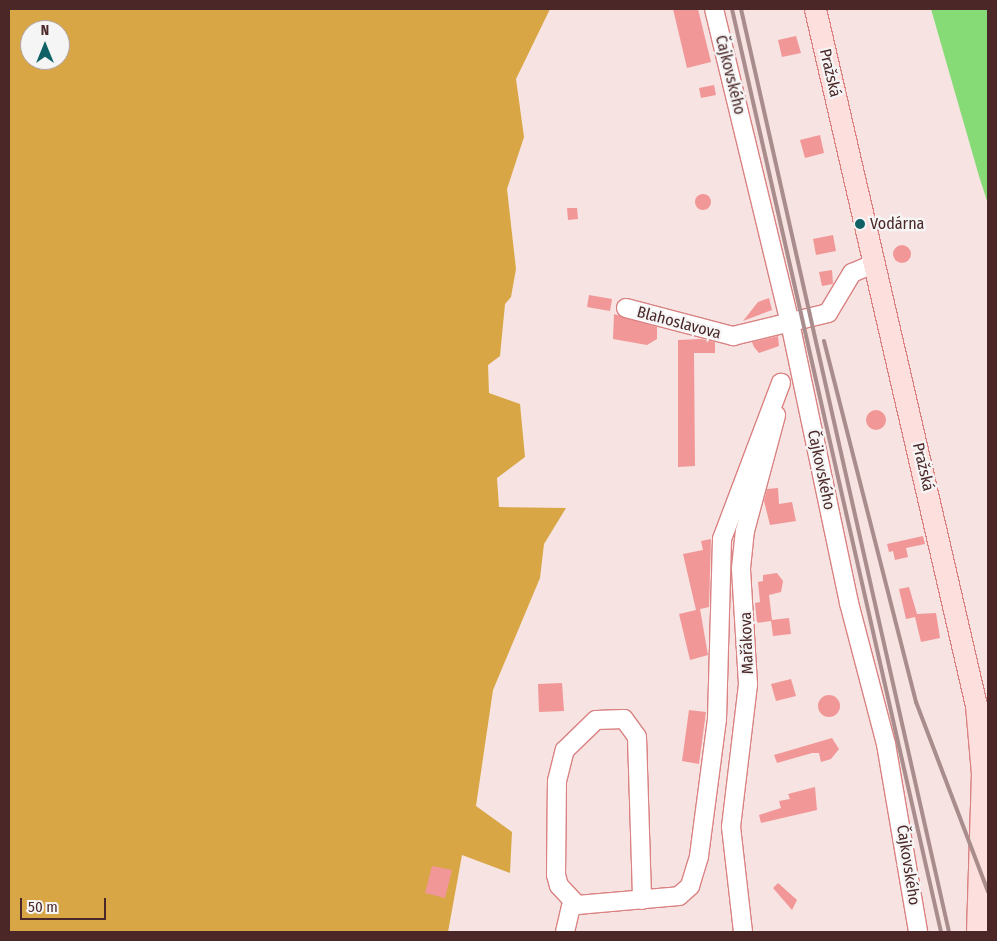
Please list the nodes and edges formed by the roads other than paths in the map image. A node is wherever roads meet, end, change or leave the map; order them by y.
1 (706, 9) edge
2 (714, 9) edge
3 (815, 9) edge
4 (728, 64) junction
5 (874, 263) junction
6 (626, 308) dead end
7 (790, 322) junction
8 (798, 363) junction
9 (781, 383) junction
10 (642, 900) junction
11 (577, 905) junction
12 (566, 932) edge
13 (743, 932) edge
14 (918, 932) edge
15 (977, 932) edge

1 - 4 street
2 - 4 street, Čajkovského
3 - 5 main road, Pražská
4 - 7 street, Čajkovského
5 - 7 street, Blahoslavova
5 - 15 main road, Pražská
6 - 7 street, Blahoslavova
7 - 8 street, Čajkovského
8 - 9 street, Mařákova
8 - 14 street, Čajkovského
9 - 10 street
9 - 13 street, Mařákova
10 - 11 street
10 - 11 street
11 - 12 street

